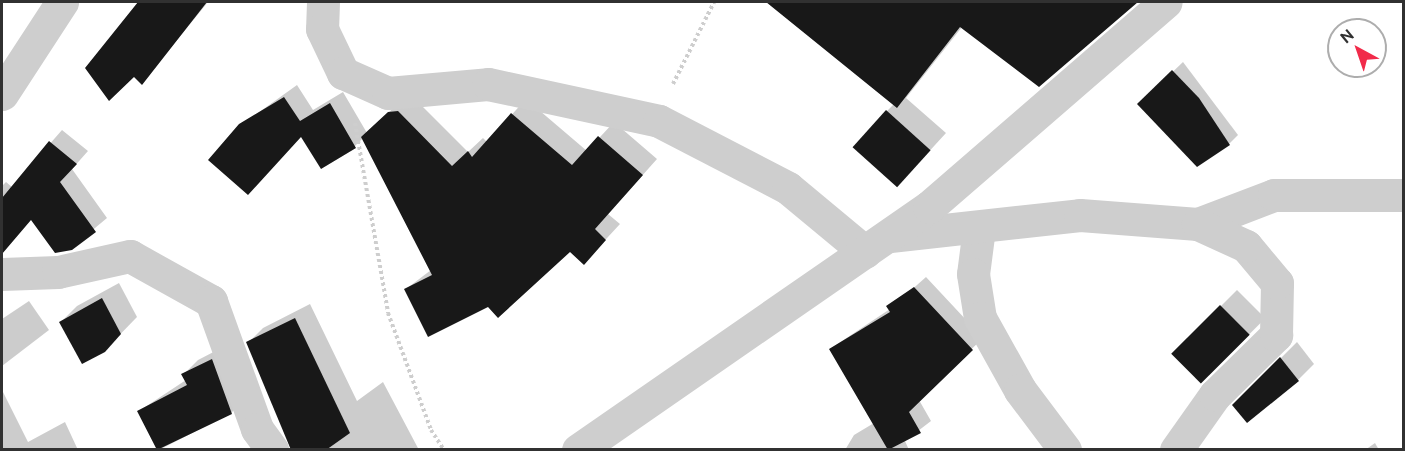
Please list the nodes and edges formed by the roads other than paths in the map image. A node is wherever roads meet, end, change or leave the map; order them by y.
1 (62, 2) edge
2 (323, 2) edge
3 (1166, 2) edge
4 (2, 94) edge
5 (1404, 195) edge
6 (1198, 224) junction
7 (979, 228) junction
8 (876, 244) junction
9 (2, 274) edge
10 (272, 450) edge
11 (578, 450) edge
12 (1065, 450) edge
13 (1176, 450) edge

1 - 4 street
2 - 8 street
3 - 8 street
5 - 6 street
6 - 7 street
6 - 13 street
7 - 8 street
7 - 12 street
8 - 11 street
9 - 10 street

